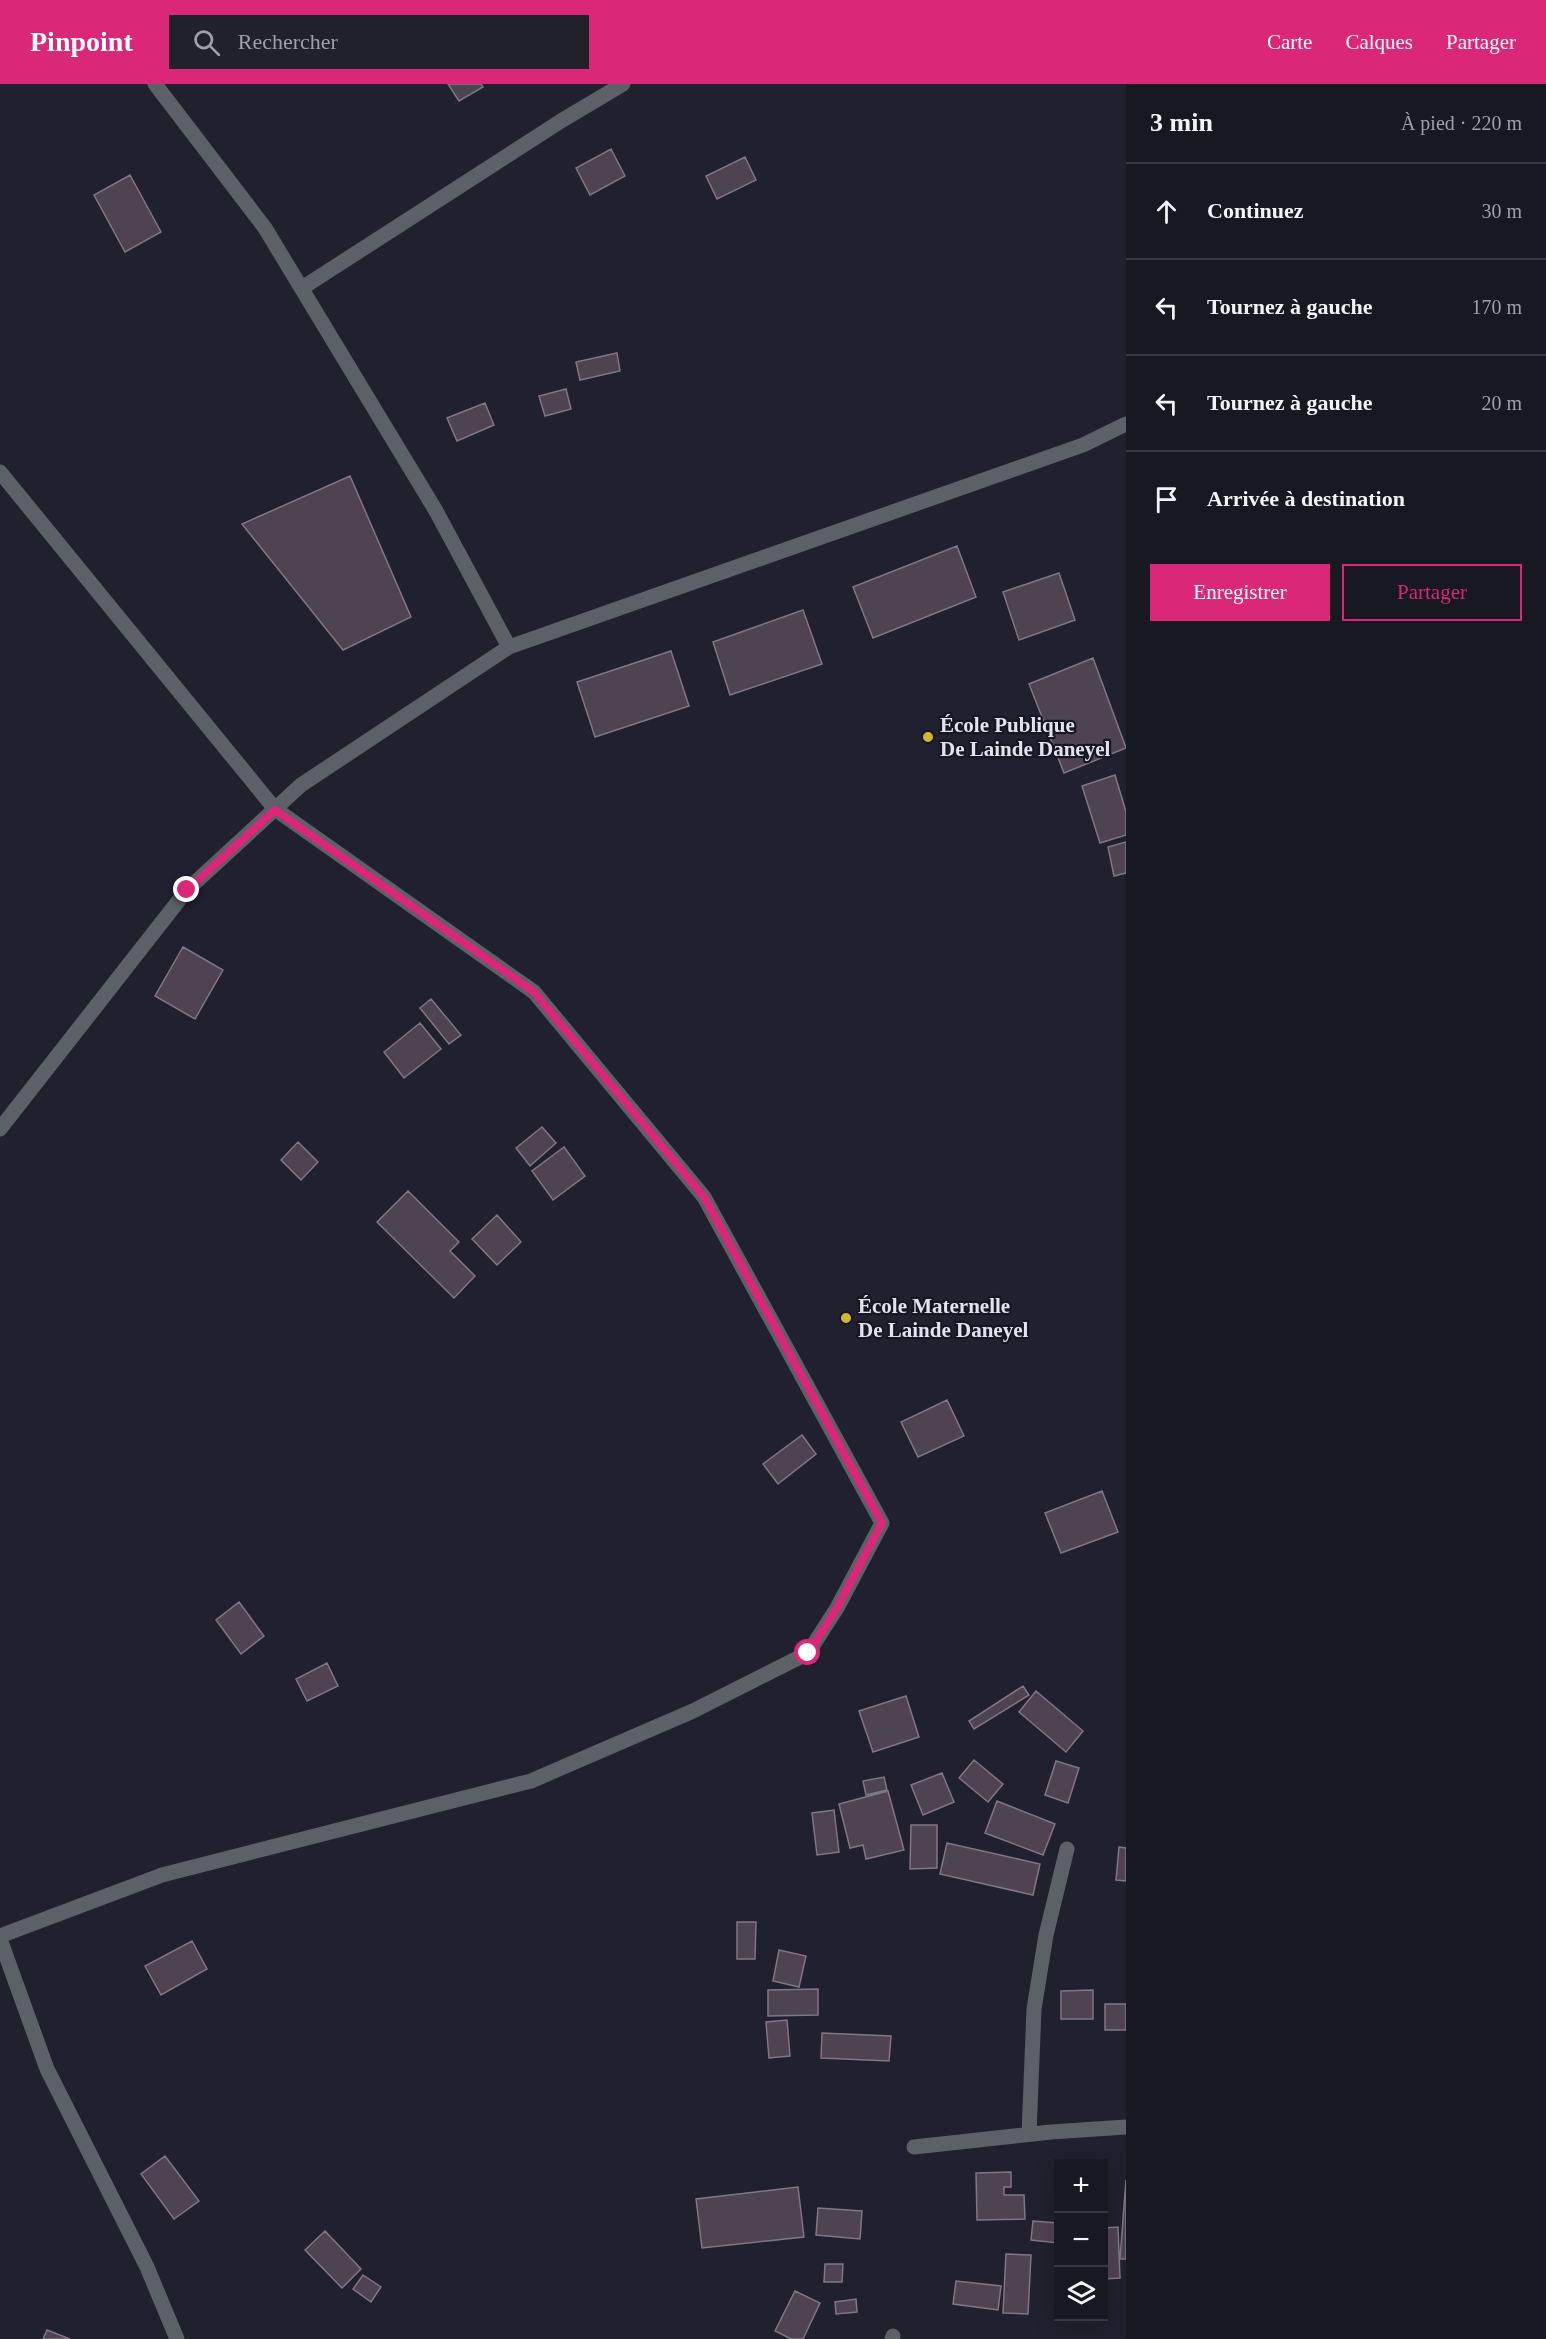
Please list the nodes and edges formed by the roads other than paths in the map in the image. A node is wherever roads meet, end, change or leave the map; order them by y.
1 (155, 84) edge
2 (623, 84) edge
3 (302, 288) junction
4 (1126, 424) edge
5 (0, 472) edge
6 (509, 647) junction
7 (275, 810) junction
8 (0, 1129) edge
9 (1067, 1849) dead end
10 (0, 1938) edge
11 (1126, 2127) edge
12 (1029, 2134) junction
13 (914, 2147) dead end
14 (177, 2339) edge

1 - 3 street
2 - 3 street
3 - 6 street
4 - 6 street
5 - 7 street
6 - 7 street
7 - 8 street
7 - 10 street
9 - 12 street
10 - 14 street
11 - 12 street
12 - 13 street

